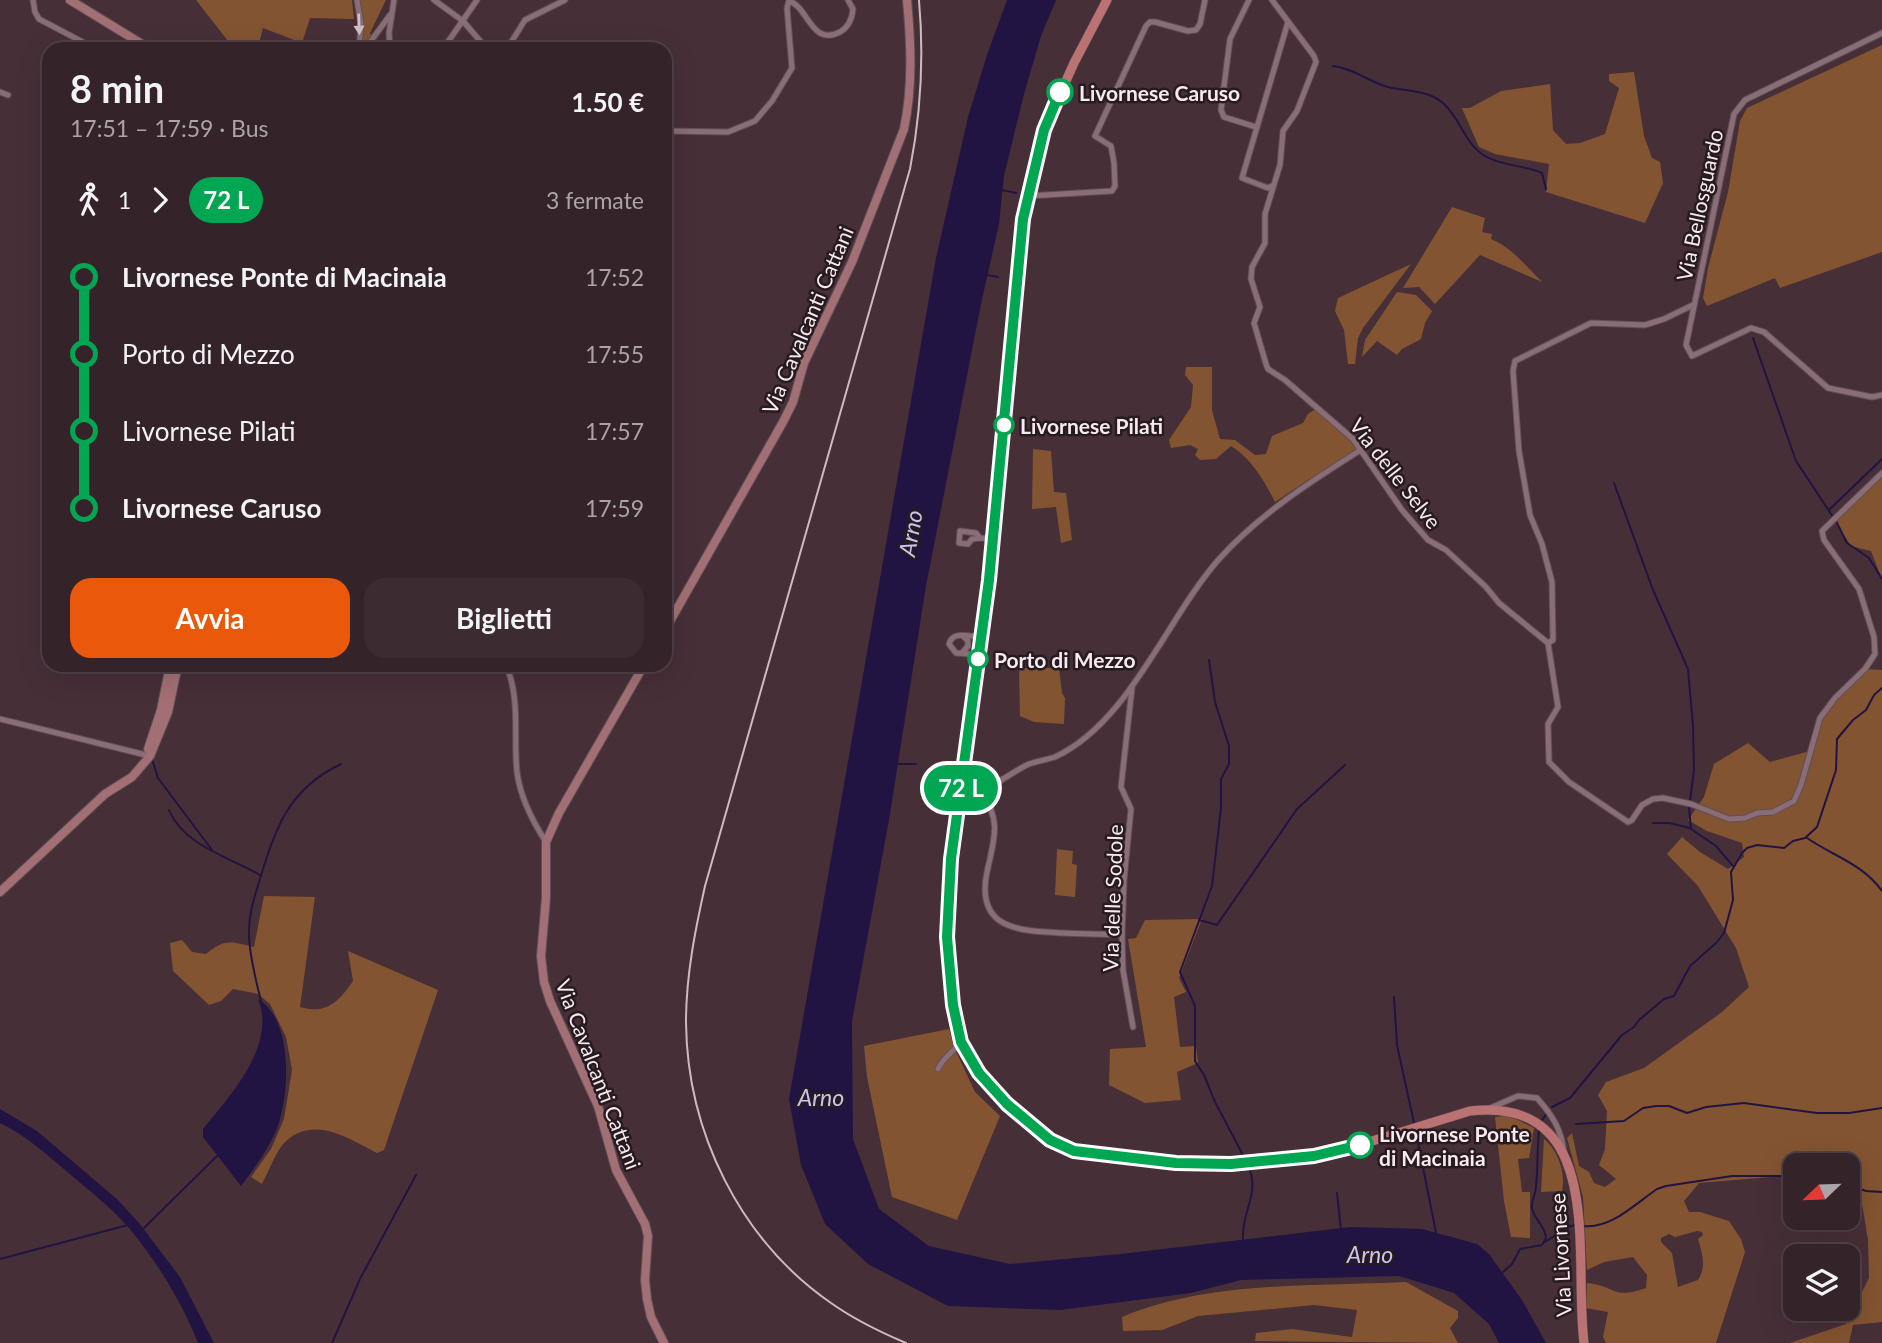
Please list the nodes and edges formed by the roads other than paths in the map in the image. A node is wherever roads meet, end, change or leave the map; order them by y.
1 (33, 0) edge
2 (70, 0) edge
3 (357, 0) edge
4 (394, 0) edge
5 (434, 0) edge
6 (477, 0) edge
7 (565, 0) edge
8 (848, 0) edge
9 (908, 0) edge
10 (1107, 0) edge
11 (1205, 0) edge
12 (1249, 0) edge
13 (1272, 0) edge
14 (789, 1) edge
15 (392, 12) junction
16 (463, 21) junction
17 (1288, 22) junction
18 (1882, 33) edge
19 (84, 42) edge
20 (139, 42) edge
21 (360, 42) edge
22 (370, 42) edge
23 (389, 42) edge
24 (448, 42) edge
25 (481, 42) edge
26 (511, 42) edge
27 (0, 92) edge
28 (8, 95) dead end
29 (1256, 127) junction
30 (672, 131) edge
31 (1272, 186) junction
32 (1028, 196) junction
33 (1693, 305) junction
34 (1882, 395) edge
35 (1359, 451) junction
36 (1882, 473) edge
37 (980, 538) dead end
38 (993, 540) junction
39 (672, 618) edge
40 (959, 635) junction
41 (981, 637) junction
42 (1548, 643) junction
43 (959, 653) junction
44 (979, 655) junction
45 (169, 672) edge
46 (176, 672) edge
47 (509, 672) edge
48 (640, 672) edge
49 (1132, 688) junction
50 (0, 719) edge
51 (148, 756) junction
52 (960, 789) junction
53 (982, 789) junction
54 (546, 842) junction
55 (0, 892) edge
56 (1122, 935) junction
57 (1133, 1027) dead end
58 (961, 1042) junction
59 (952, 1054) junction
60 (968, 1056) junction
61 (938, 1069) dead end
62 (1488, 1109) junction
63 (1564, 1155) junction
64 (664, 1343) edge
65 (1584, 1343) edge

1 - 19 street
2 - 20 street
3 -> 21 street
4 - 15 street
5 - 16 street
6 - 16 street
7 - 26 street
8 - 14 street
9 - 39 street, Via Cavalcanti Cattani
10 - 32 main road, Via Livornese
11 - 32 street
12 - 29 street
13 - 17 street, Via delle Selve
14 - 30 street
15 - 22 street
15 - 23 street
16 - 24 street
16 - 25 street
17 - 29 street
17 - 31 street, Via delle Selve
18 - 33 street, Via Bellosguardo
27 - 28 street
29 - 31 street
31 - 35 street, Via delle Selve
32 - 38 main road, Via Livornese
33 - 34 street, Via Bellosguardo
33 - 42 street
35 - 42 street, Via delle Selve
35 - 49 street
36 - 42 street
37 - 38 street
38 - 41 main road, Via Livornese
40 - 41 street
40 - 43 street
40 - 43 street
41 - 44 main road, Via Livornese
43 - 44 street
44 - 52 main road, Via Livornese
45 - 51 street
46 - 51 street
47 - 54 street
48 - 54 street, Via Cavalcanti Cattani
49 - 53 street
49 - 56 street, Via delle Sodole
50 - 51 street
51 - 55 street
52 - 53 street
52 - 58 main road, Via Livornese
53 - 56 street
54 - 64 street, Via Cavalcanti Cattani
56 - 57 street, Via delle Sodole
58 - 59 street
58 - 60 main road, Via Livornese
59 - 60 street
59 - 61 street
60 - 62 main road, Via Livornese
62 - 63 main road, Via Livornese
62 - 63 street
63 - 65 main road, Via Livornese

